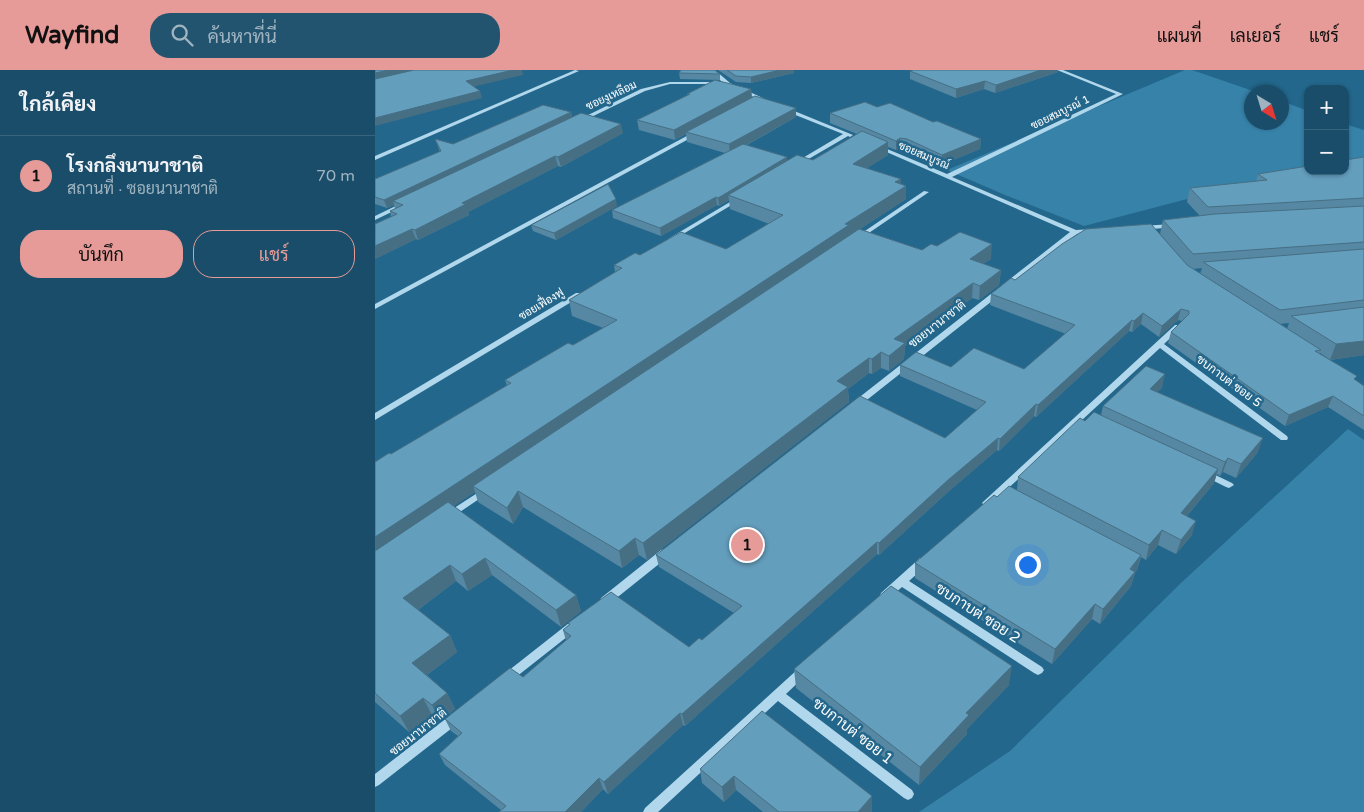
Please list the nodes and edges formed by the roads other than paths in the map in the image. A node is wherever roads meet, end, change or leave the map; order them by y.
1 (712, 70) edge
2 (1059, 70) edge
3 (577, 71) dead end
4 (728, 84) junction
5 (760, 99) junction
6 (769, 102) edge
7 (751, 103) edge
8 (777, 106) edge
9 (571, 124) edge
10 (699, 132) edge
11 (847, 134) junction
12 (856, 138) edge
13 (875, 145) edge
14 (375, 158) edge
15 (788, 169) edge
16 (948, 176) junction
17 (926, 192) dead end
18 (746, 195) edge
19 (411, 201) edge
20 (375, 218) edge
21 (1179, 226) edge
22 (1131, 228) edge
23 (1149, 228) junction
24 (1103, 230) edge
25 (1075, 232) junction
26 (1156, 235) edge
27 (853, 241) edge
28 (661, 245) edge
29 (585, 291) edge
30 (375, 307) edge
31 (1181, 324) edge
32 (1159, 344) junction
33 (849, 409) edge
34 (375, 417) edge
35 (1285, 438) dead end
36 (1195, 468) edge
37 (497, 483) edge
38 (1229, 485) dead end
39 (979, 510) edge
40 (440, 521) edge
41 (671, 549) edge
42 (929, 555) edge
43 (901, 581) junction
44 (879, 601) edge
45 (601, 604) edge
46 (577, 623) edge
47 (807, 668) edge
48 (1039, 670) dead end
49 (499, 684) edge
50 (779, 694) junction
51 (468, 708) edge
52 (375, 782) edge
53 (908, 794) dead end
54 (649, 812) edge

1 - 4 street
2 - 16 street, ซอยสมบูรณ์ 1
3 - 14 street
4 - 5 street
4 - 9 street, ซอยงูเหลือม
5 - 6 street
5 - 7 street
8 - 11 street
10 - 30 street
11 - 12 street
11 - 15 street
13 - 16 street, ซอยสมบูรณ์
16 - 25 street, ซอยสมบูรณ์
17 - 27 street
18 - 28 street
19 - 20 street
21 - 23 street
22 - 23 street
23 - 26 street
24 - 25 street
25 - 33 street, ซอยนานาชาติ
29 - 34 street, ซอยเฟื่องฟู
31 - 32 street
32 - 35 street, ชบกาบต่ ซอย 5
32 - 39 street
36 - 38 street
37 - 40 street
41 - 45 street
42 - 43 street
43 - 44 street
43 - 48 street, ชบกาบต่ ซอย 2
46 - 49 street
47 - 50 street
50 - 53 street, ชบกาบต่ ซอย 1
50 - 54 street
51 - 52 street, ซอยนานาชาติ

